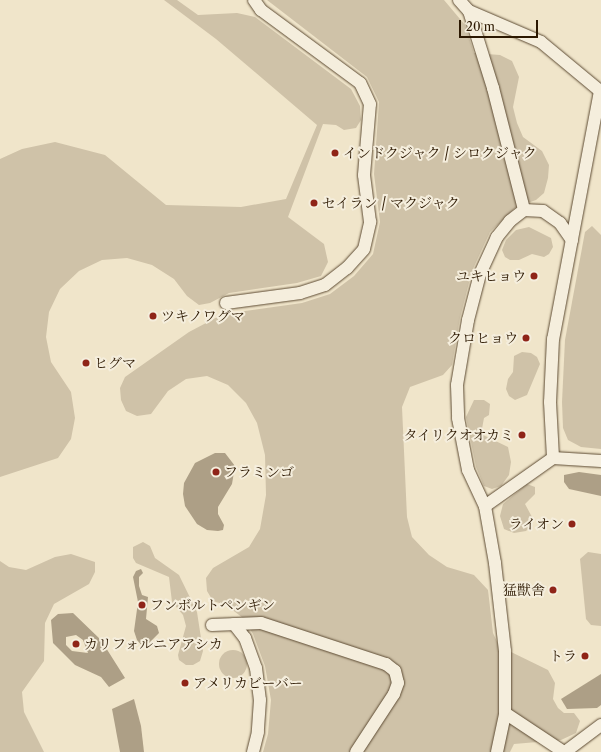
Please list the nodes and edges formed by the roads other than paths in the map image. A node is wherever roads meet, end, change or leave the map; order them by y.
1 (254, 0) edge
2 (459, 0) edge
3 (469, 11) junction
4 (524, 210) junction
5 (572, 240) junction
6 (226, 303) dead end
7 (553, 458) junction
8 (601, 460) edge
9 (485, 506) junction
10 (234, 624) junction
11 (212, 625) dead end
12 (505, 713) junction
13 (601, 725) edge
14 (253, 752) edge
15 (356, 752) edge
16 (497, 752) edge
17 (564, 752) edge

1 - 6 lane
2 - 3 lane
3 - 4 lane
3 - 5 lane
4 - 5 lane
4 - 9 lane
5 - 7 lane
7 - 8 lane
7 - 9 lane
9 - 12 lane
10 - 11 lane
10 - 14 lane
10 - 15 lane
12 - 16 lane
12 - 17 lane
13 - 17 lane

